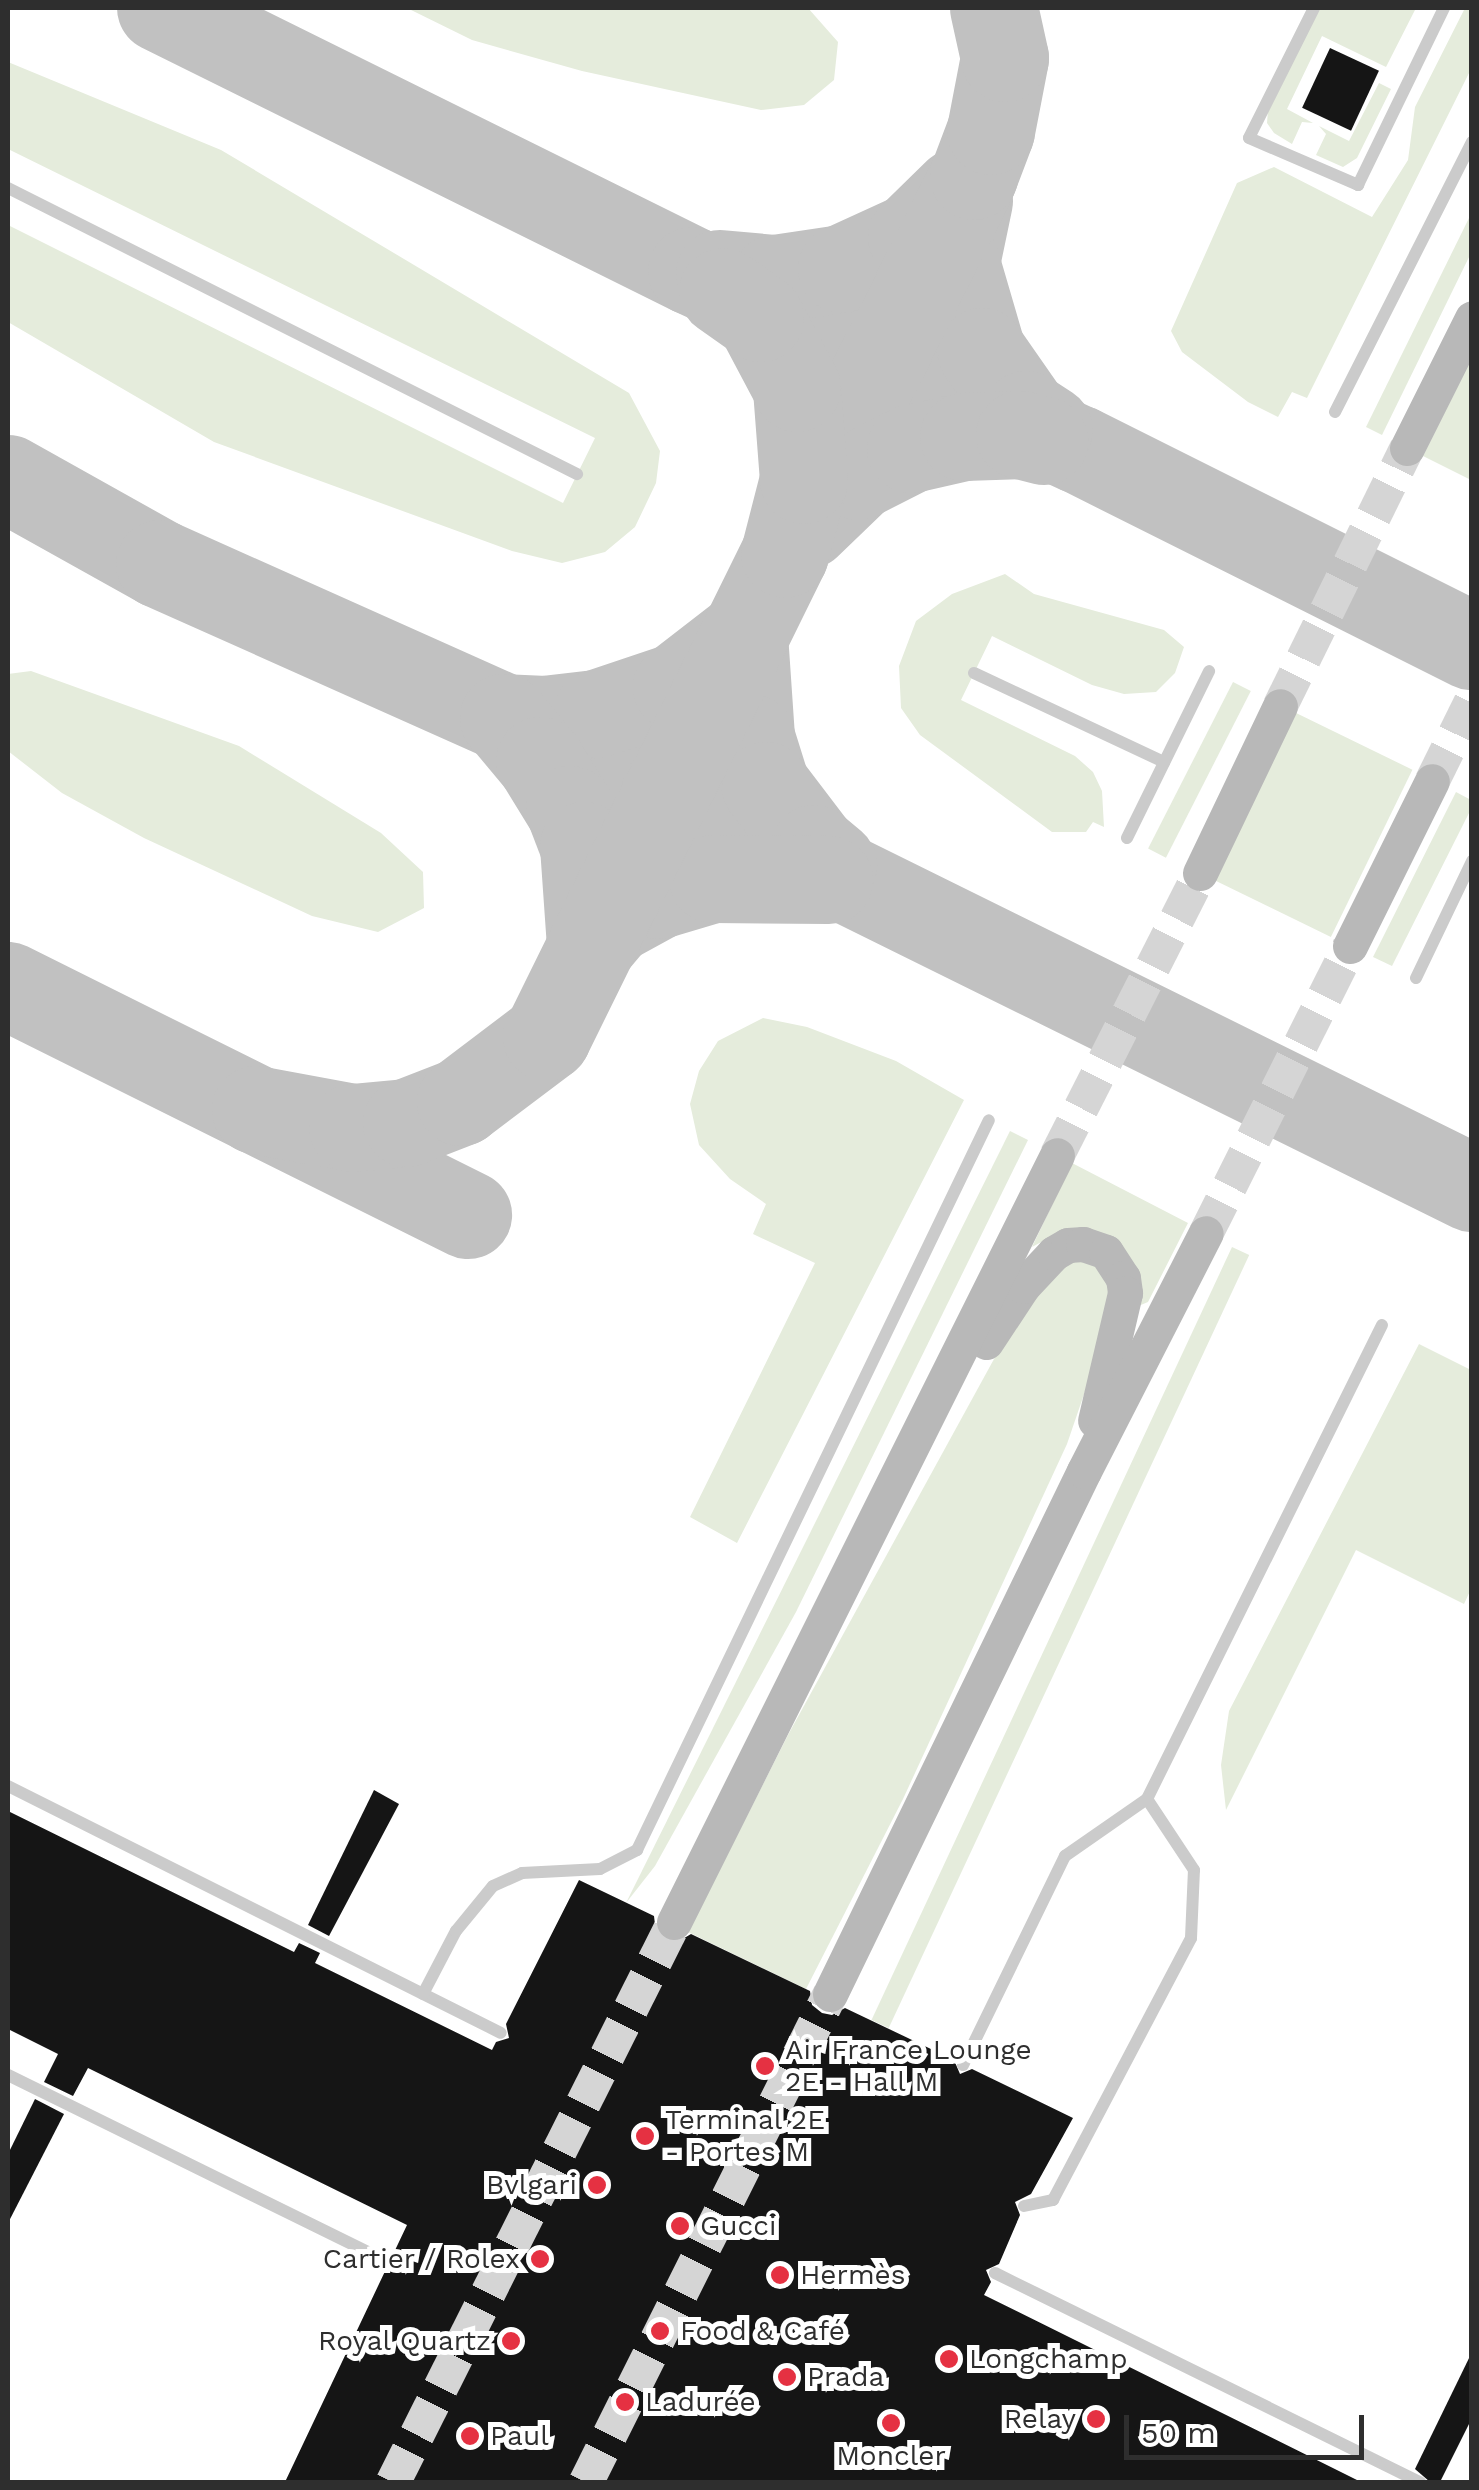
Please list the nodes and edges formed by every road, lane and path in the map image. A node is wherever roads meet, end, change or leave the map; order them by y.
1 (1314, 8) edge
2 (1444, 8) edge
3 (1472, 142) edge
4 (8, 188) edge
5 (1472, 318) edge
6 (1335, 412) dead end
7 (1407, 448) tunnel mouth
8 (577, 474) dead end
9 (1209, 671) dead end
10 (974, 673) dead end
11 (1280, 706) tunnel mouth
12 (1164, 762) junction
13 (1432, 780) tunnel mouth
14 (1126, 838) dead end
15 (1472, 861) edge
16 (1200, 873) tunnel mouth
17 (1350, 946) tunnel mouth
18 (1416, 978) dead end
19 (989, 1120) dead end
20 (1057, 1156) tunnel mouth
21 (1206, 1233) tunnel mouth
22 (1382, 1324) dead end
23 (1084, 1471) junction
24 (894, 1482) junction
25 (8, 1786) edge
26 (1147, 1798) junction
27 (674, 1922) tunnel mouth
28 (423, 1994) junction
29 (830, 1994) tunnel mouth
30 (501, 2033) dead end
31 (963, 2065) dead end
32 (8, 2075) edge
33 (1024, 2206) dead end
34 (380, 2258) dead end
35 (995, 2273) dead end
36 (1420, 2482) edge

1 - 2 lane
3 - 6 lane
4 - 8 lane
5 - 7 main road
9 - 12 lane
10 - 12 lane
11 - 16 main road
12 - 14 lane
13 - 17 main road
15 - 18 lane
19 - 28 lane
20 - 24 main road
21 - 23 main road
22 - 26 lane
23 - 24 main road
23 - 29 main road
24 - 27 main road
25 - 28 lane
26 - 31 lane
26 - 33 lane
28 - 30 lane
32 - 34 lane
35 - 36 lane

